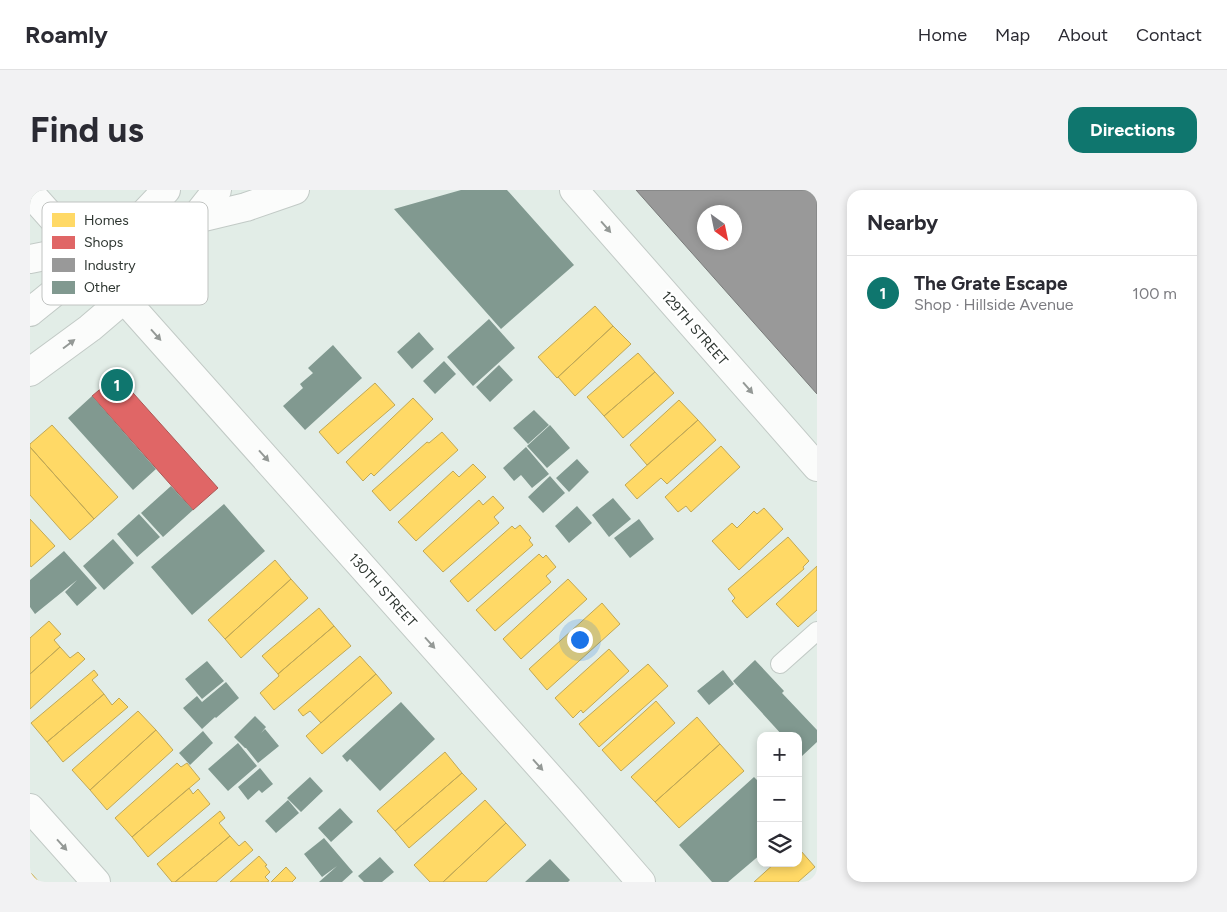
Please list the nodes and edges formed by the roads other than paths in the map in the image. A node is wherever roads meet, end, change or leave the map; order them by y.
1 (166, 190) edge
2 (218, 190) edge
3 (295, 190) edge
4 (574, 190) edge
5 (30, 193) edge
6 (155, 202) edge
7 (208, 202) edge
8 (42, 206) edge
9 (208, 216) edge
10 (42, 302) edge
11 (116, 305) edge
12 (130, 305) edge
13 (30, 312) edge
14 (30, 372) edge
15 (817, 467) edge
16 (817, 631) edge
17 (780, 664) dead end
18 (30, 808) edge
19 (96, 882) edge
20 (641, 882) edge

1 - 6 street
2 - 7 street
3 - 9 street
4 -> 15 street, 129TH STREET
5 - 8 street
10 - 13 street
14 -> 11 street
12 -> 20 street, 130TH STREET
16 - 17 lane
18 -> 19 street

